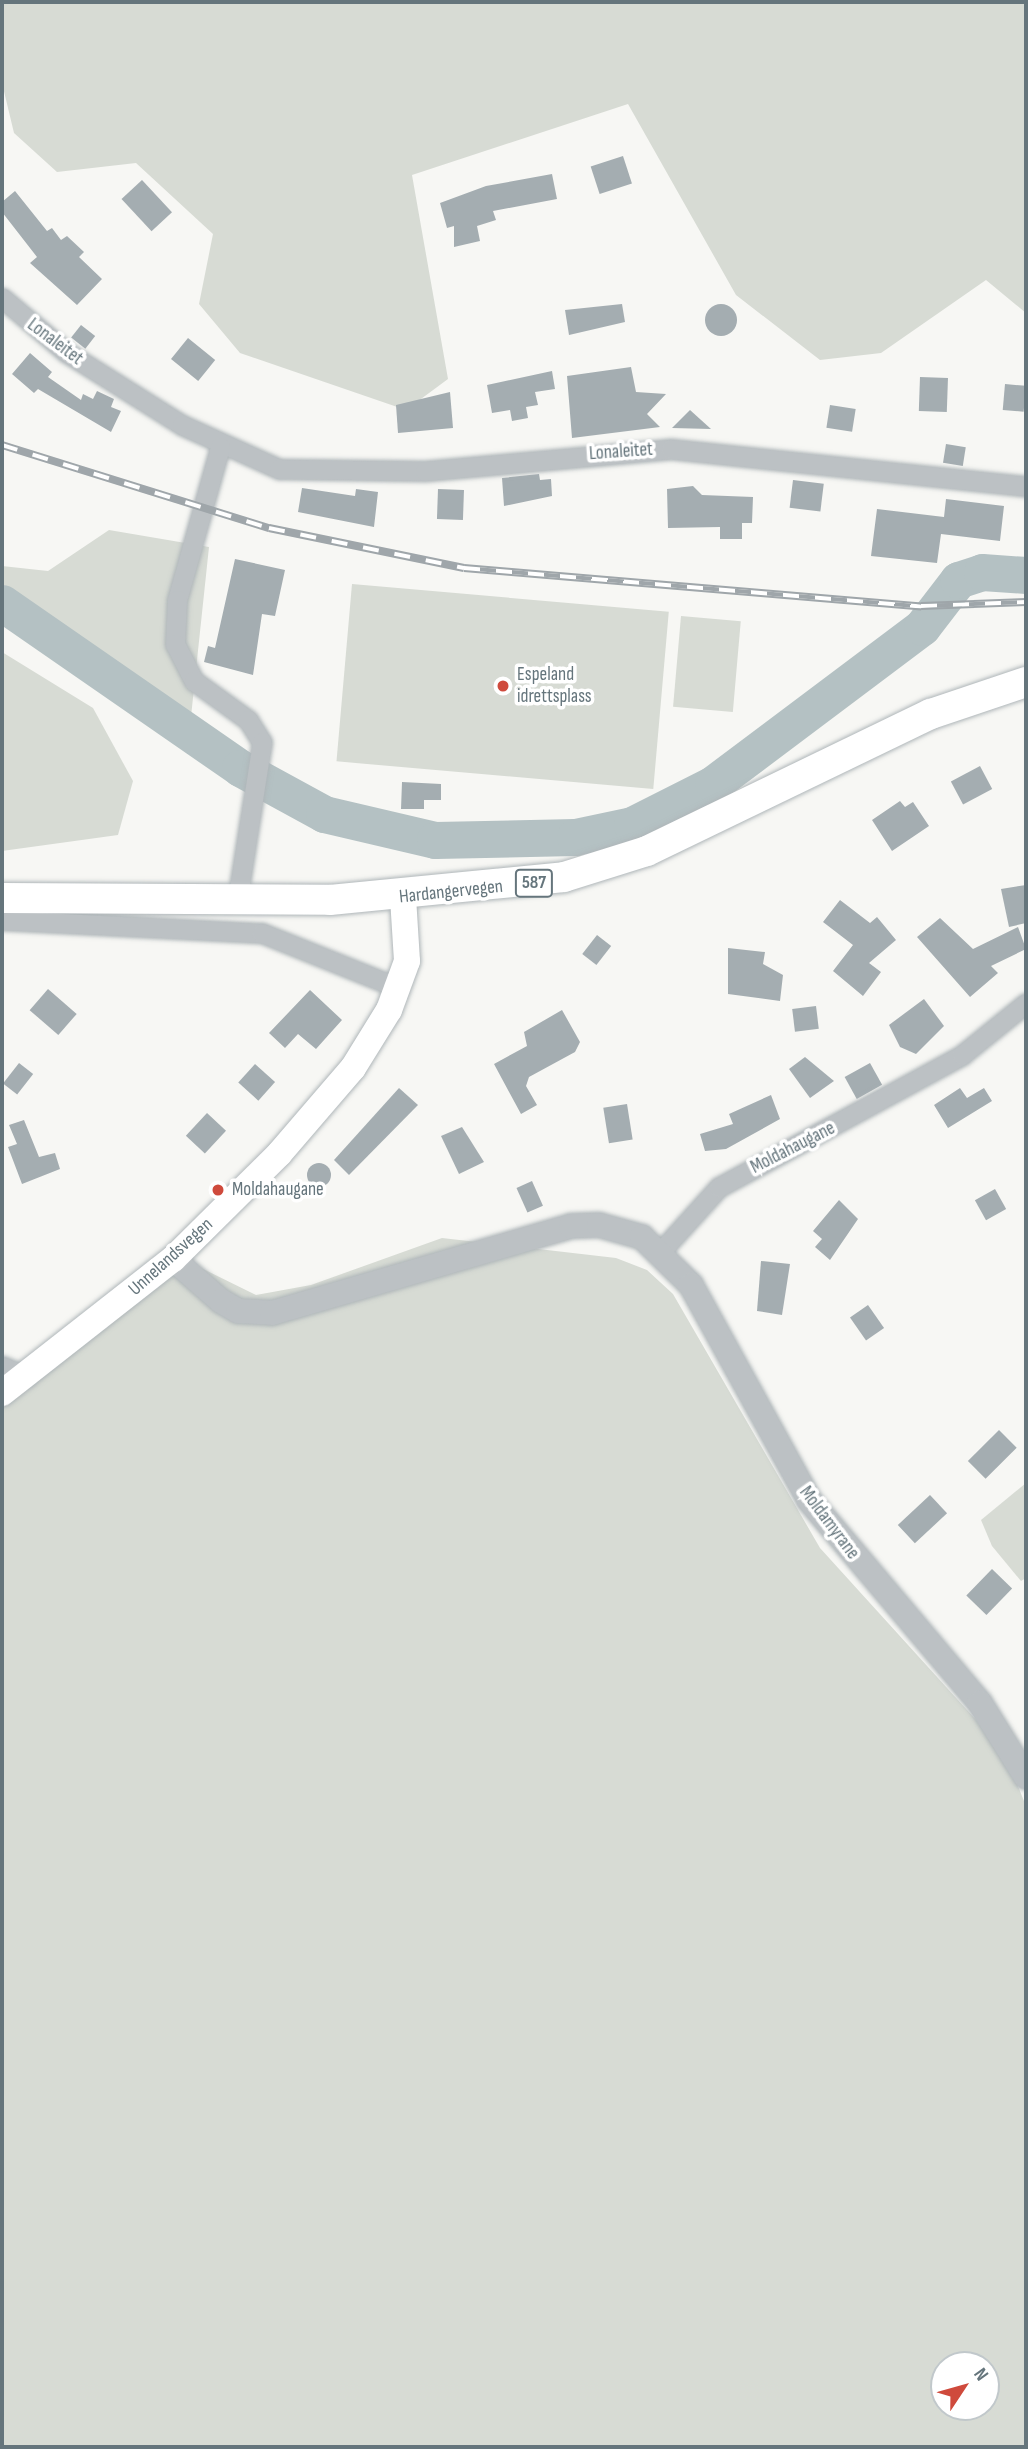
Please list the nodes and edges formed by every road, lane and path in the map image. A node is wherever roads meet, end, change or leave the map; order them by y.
1 (2, 298) edge
2 (220, 447) junction
3 (1026, 486) edge
4 (1026, 682) edge
5 (403, 897) junction
6 (2, 898) edge
7 (237, 902) junction
8 (2, 920) edge
9 (399, 988) junction
10 (1026, 1003) edge
11 (662, 1250) junction
12 (173, 1259) junction
13 (2, 1366) edge
14 (28, 1377) junction
15 (2, 1393) edge
16 (1026, 1777) edge

1 - 2 street, Lonaleitet
2 - 3 street, Lonaleitet
2 - 7 street
4 - 5 main road, Hardangervegen / 587
5 - 7 main road, Hardangervegen / 587
5 - 9 main road, Unnelandsvegen
6 - 7 main road, Hardangervegen / 587
8 - 9 street
9 - 12 main road, Unnelandsvegen
10 - 11 street, Moldahaugane
11 - 12 street
11 - 16 street, Moldamyrane
12 - 14 main road, Unnelandsvegen
13 - 14 street
14 - 15 main road, Unnelandsvegen

